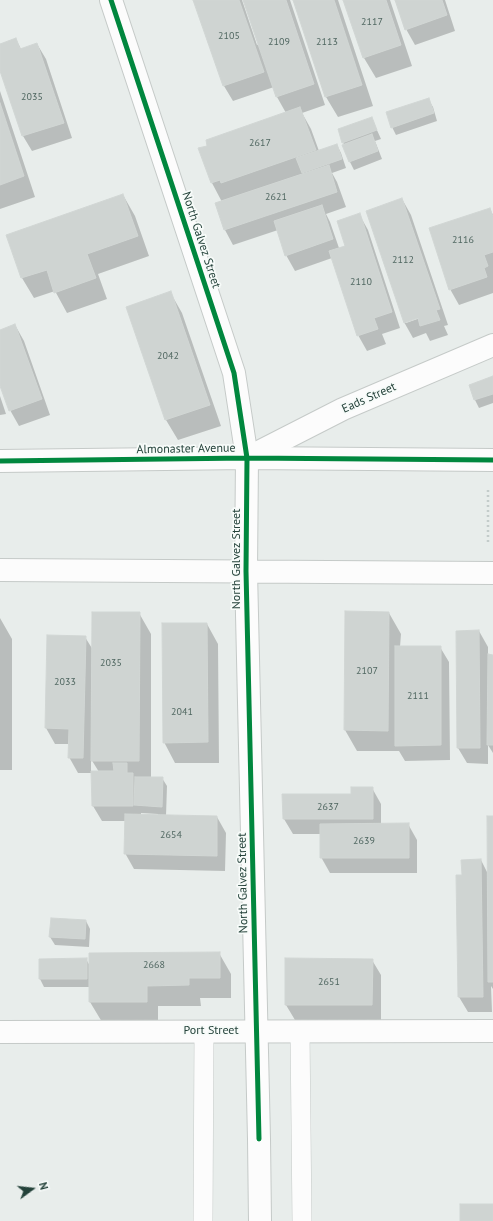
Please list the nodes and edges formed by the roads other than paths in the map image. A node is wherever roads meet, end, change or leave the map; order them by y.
1 (110, 0) edge
2 (493, 345) edge
3 (248, 458) junction
4 (493, 460) edge
5 (0, 461) edge
6 (0, 570) edge
7 (246, 571) junction
8 (493, 573) edge
9 (204, 1031) junction
10 (493, 1031) edge
11 (0, 1032) edge
12 (257, 1032) junction
13 (300, 1032) junction
14 (203, 1221) edge
15 (260, 1221) edge
16 (302, 1221) edge

1 - 3 street, North Galvez Street
2 - 3 street, Eads Street
3 - 4 street, Almonaster Avenue
3 - 5 street, Almonaster Avenue
3 - 7 street, North Galvez Street
6 - 7 street
7 - 8 street
7 - 12 street, North Galvez Street
9 - 11 street, Port Street
9 - 12 street, Port Street
9 - 14 lane
10 - 13 street, Port Street
12 - 13 street, Port Street
12 - 15 street, North Galvez Street
13 - 16 lane

